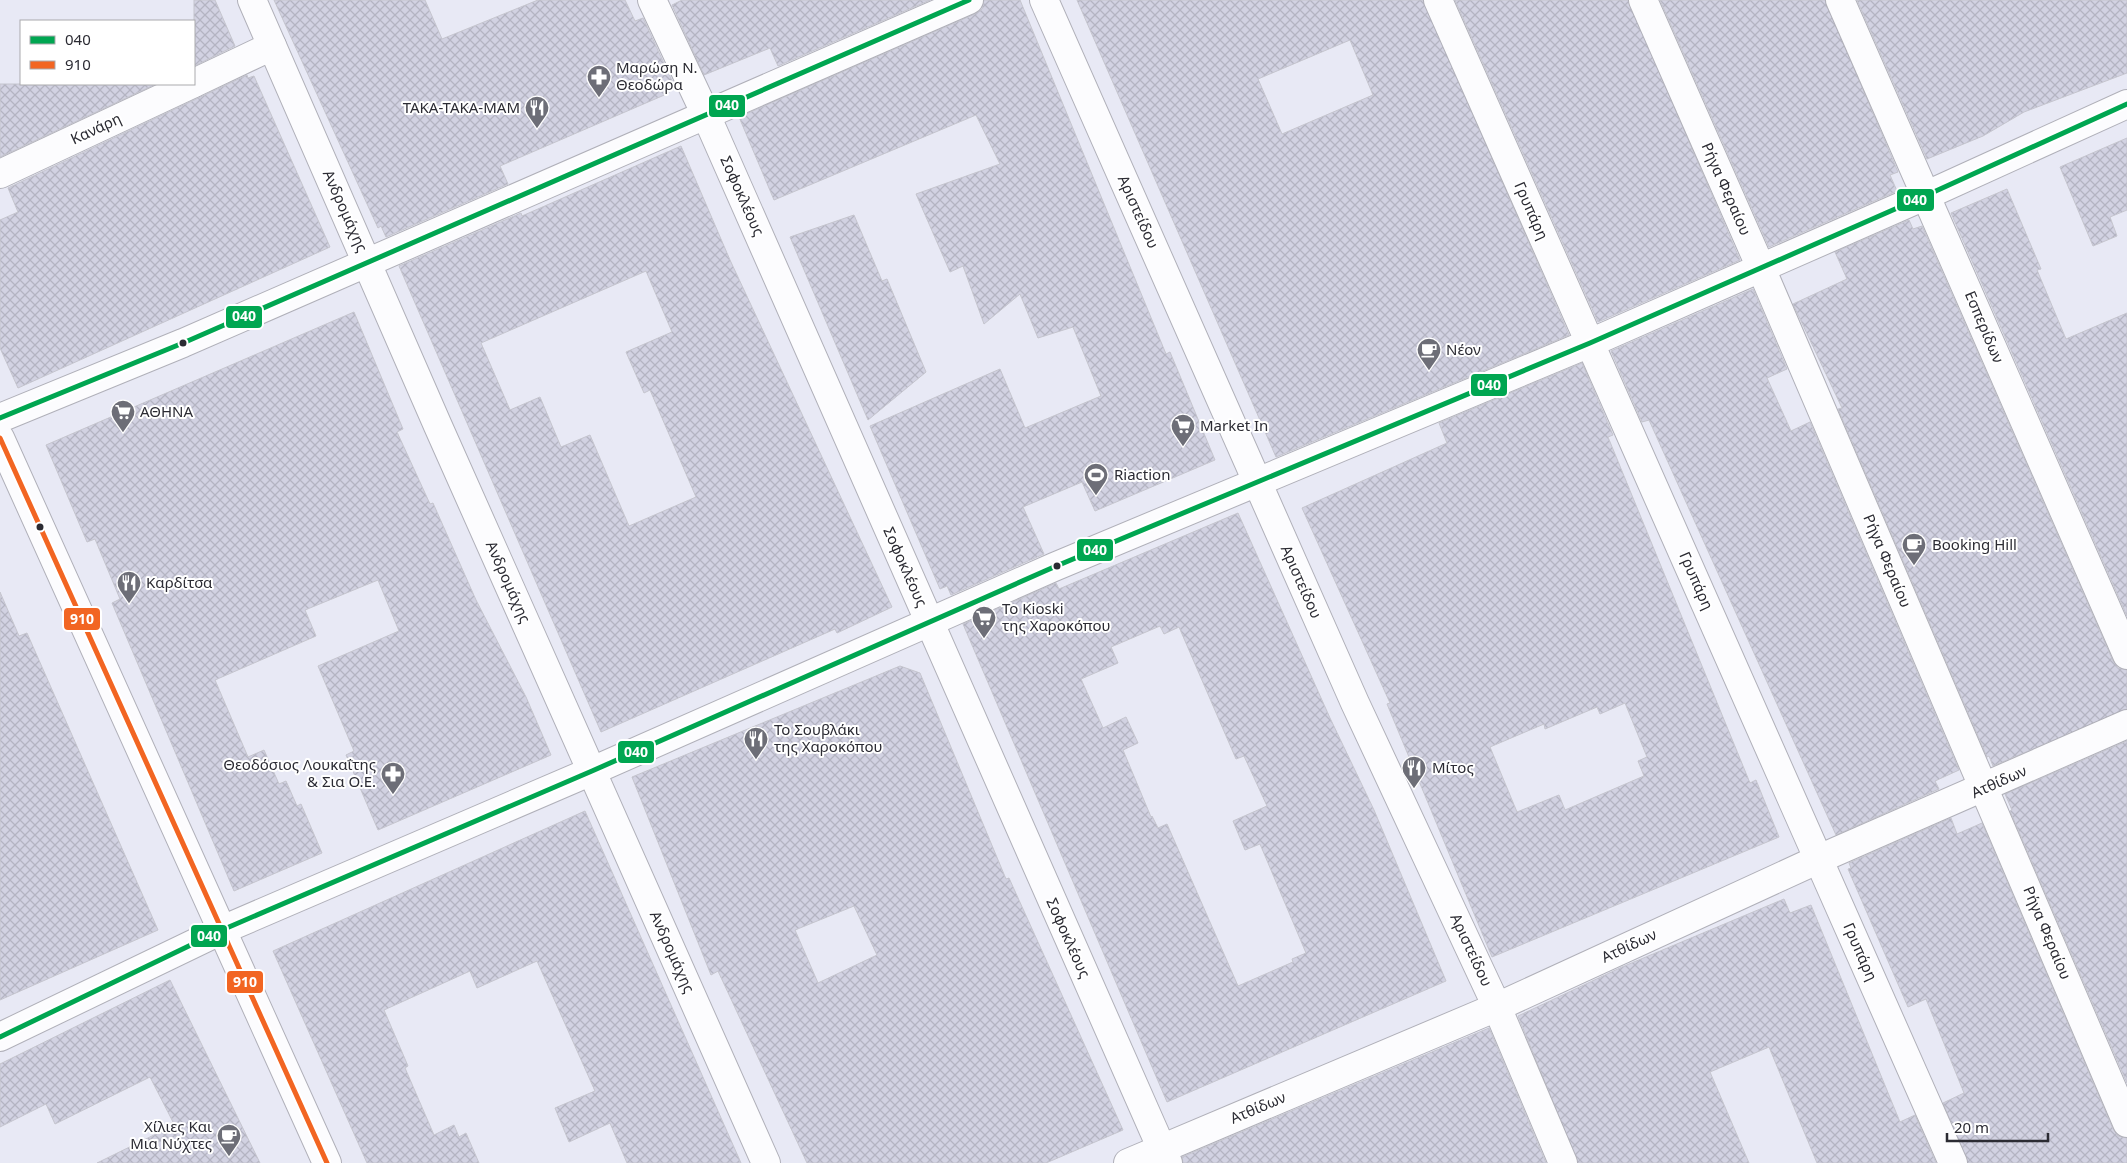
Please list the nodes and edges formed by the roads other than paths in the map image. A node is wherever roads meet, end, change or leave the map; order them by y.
1 (252, 0) edge
2 (652, 0) edge
3 (969, 0) edge
4 (1044, 0) edge
5 (1438, 0) edge
6 (1643, 0) edge
7 (1840, 0) edge
8 (272, 46) junction
9 (195, 82) edge
10 (189, 85) edge
11 (2127, 104) edge
12 (706, 115) junction
13 (0, 174) edge
14 (1927, 195) junction
15 (368, 263) junction
16 (1761, 268) junction
17 (1590, 342) junction
18 (0, 418) edge
19 (0, 438) edge
20 (1257, 483) junction
21 (929, 622) junction
22 (2127, 655) edge
23 (2127, 724) edge
24 (592, 771) junction
25 (1985, 788) junction
26 (1819, 859) junction
27 (222, 930) junction
28 (1497, 1007) junction
29 (0, 1038) edge
30 (2127, 1123) edge
31 (1164, 1156) edge
32 (323, 1161) edge
33 (766, 1163) edge
34 (1128, 1163) edge
35 (1563, 1163) edge
36 (1954, 1163) edge

1 - 8 street, Ανδρομάχης
2 - 12 street, Σοφοκλέους
3 - 12 street
4 - 20 street, Αριστείδου
5 - 17 street, Γρυπάρη
6 - 16 street, Ρήγα Φεραίου
7 - 14 street, Εσπερίδων
8 - 9 street, Κανάρη
8 - 15 street, Ανδρομάχης
10 - 13 street, Κανάρη
11 - 14 street
12 - 15 street
12 - 21 street, Σοφοκλέους
14 - 16 street
14 - 22 street, Εσπερίδων
15 - 18 street
15 - 24 street, Ανδρομάχης
16 - 17 street
16 - 25 street, Ρήγα Φεραίου
17 - 20 street
17 - 26 street, Γρυπάρη
19 - 27 street
20 - 21 street
20 - 28 street, Αριστείδου
21 - 24 street
21 - 31 street, Σοφοκλέους
23 - 25 street, Ατθίδων
24 - 27 street
24 - 33 street, Ανδρομάχης
25 - 26 street, Ατθίδων
25 - 30 street, Ρήγα Φεραίου
26 - 28 street, Ατθίδων
26 - 36 street, Γρυπάρη
27 - 29 street
27 - 32 street
28 - 31 street, Ατθίδων
28 - 35 street, Αριστείδου
31 - 34 street, Ατθίδων

